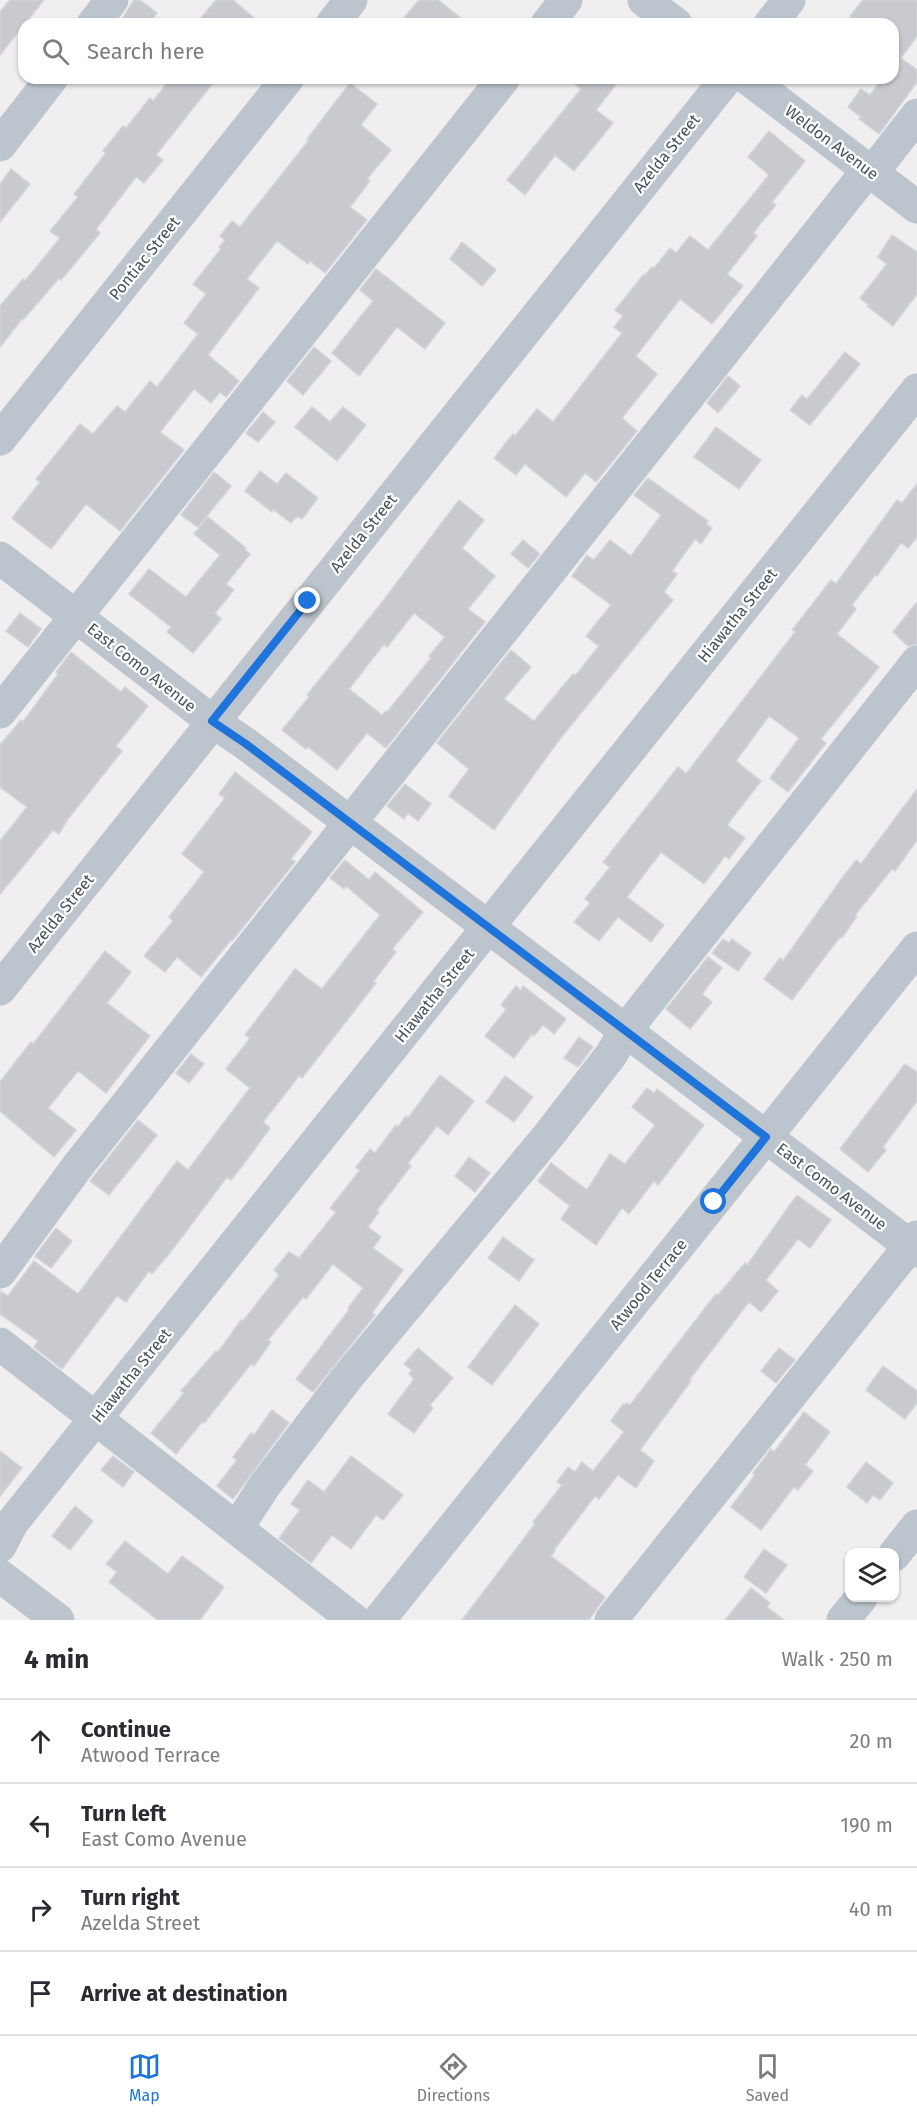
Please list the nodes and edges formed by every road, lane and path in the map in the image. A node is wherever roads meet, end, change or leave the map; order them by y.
1 (112, 0) edge
2 (351, 0) edge
3 (566, 0) edge
4 (644, 0) edge
5 (789, 0) edge
6 (98, 18) edge
7 (337, 18) edge
8 (552, 18) edge
9 (668, 18) edge
10 (775, 18) edge
11 (47, 84) edge
12 (283, 84) edge
13 (499, 84) edge
14 (722, 84) edge
15 (755, 84) edge
16 (917, 115) edge
17 (0, 145) edge
18 (870, 172) junction
19 (917, 207) edge
20 (917, 390) edge
21 (0, 439) edge
22 (0, 558) edge
23 (76, 616) junction
24 (917, 662) edge
25 (0, 712) edge
26 (212, 721) junction
27 (350, 822) junction
28 (488, 927) junction
29 (917, 948) edge
30 (0, 988) edge
31 (626, 1031) junction
32 (766, 1137) junction
33 (915, 1244) edge
34 (0, 1272) edge
35 (0, 1344) edge
36 (96, 1418) junction
37 (917, 1526) edge
38 (237, 1528) junction
39 (0, 1546) edge
40 (899, 1549) edge
41 (0, 1576) edge
42 (858, 1602) edge
43 (57, 1620) edge
44 (354, 1620) edge
45 (379, 1620) edge
46 (611, 1620) edge
47 (843, 1620) edge

1 - 6 street
2 - 7 street
3 - 8 street
4 - 9 street
5 - 10 street
11 - 17 street
12 - 21 street, Pontiac Street
13 - 23 street
14 - 26 street, Azelda Street
15 - 18 street, Weldon Avenue
16 - 18 street
18 - 19 street, Weldon Avenue
18 - 27 street
20 - 28 street, Hiawatha Street
22 - 23 street, East Como Avenue
23 - 25 street
23 - 26 street, East Como Avenue
24 - 31 street
26 - 27 street, East Como Avenue
26 - 30 street, Azelda Street
27 - 28 street, East Como Avenue
27 - 34 street
28 - 31 street, East Como Avenue
28 - 36 street, Hiawatha Street
29 - 32 street, Atwood Terrace
31 - 32 street, East Como Avenue
31 - 38 street
32 - 33 street, East Como Avenue
32 - 45 street, Atwood Terrace
33 - 46 street
35 - 36 street
36 - 38 street
36 - 39 street, Hiawatha Street
37 - 40 street
38 - 44 street
41 - 43 street
42 - 47 street

